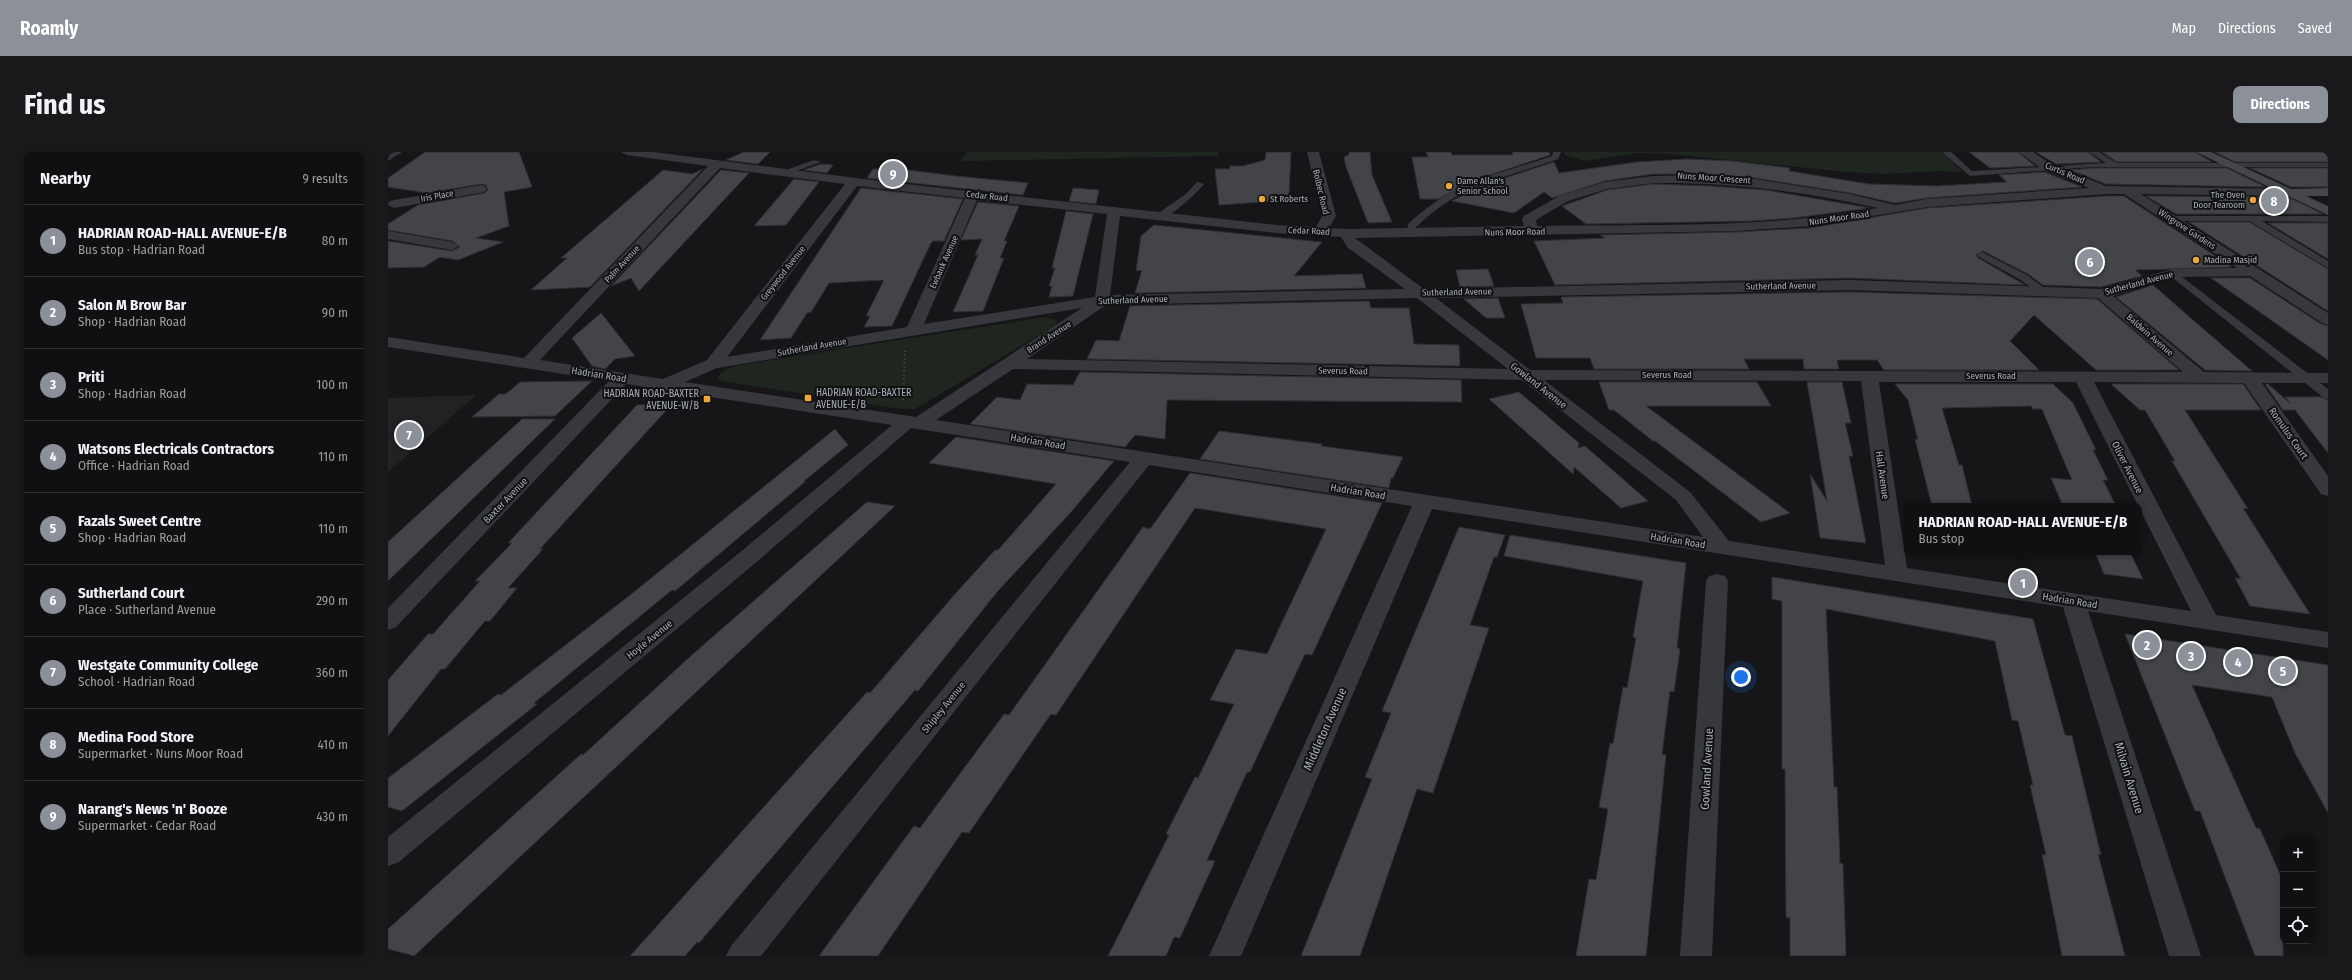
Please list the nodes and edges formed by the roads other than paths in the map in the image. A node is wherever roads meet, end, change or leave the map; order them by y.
1 (396, 152) edge
2 (627, 152) edge
3 (681, 152) edge
4 (1313, 152) edge
5 (1557, 152) edge
6 (1946, 152) edge
7 (2025, 152) edge
8 (2093, 152) edge
9 (2202, 152) edge
10 (388, 157) edge
11 (666, 158) junction
12 (817, 162) dead end
13 (2114, 164) junction
14 (716, 165) junction
15 (2228, 165) junction
16 (2328, 165) edge
17 (2047, 167) junction
18 (782, 173) junction
19 (854, 182) junction
20 (1200, 184) dead end
21 (481, 189) dead end
22 (2108, 190) junction
23 (2126, 190) junction
24 (2287, 192) junction
25 (2328, 192) edge
26 (973, 194) junction
27 (390, 205) edge
28 (1896, 208) junction
29 (1117, 211) junction
30 (2328, 211) edge
31 (1160, 216) junction
32 (2171, 218) junction
33 (2251, 219) junction
34 (2328, 219) edge
35 (1321, 231) junction
36 (1532, 232) junction
37 (1348, 233) junction
38 (1412, 233) junction
39 (388, 235) edge
40 (452, 246) dead end
41 (1982, 254) dead end
42 (2328, 265) edge
43 (2254, 272) junction
44 (2173, 273) junction
45 (2043, 292) junction
46 (1420, 293) junction
47 (2102, 294) junction
48 (1102, 300) junction
49 (2328, 320) edge
50 (910, 330) junction
51 (388, 342) edge
52 (528, 363) junction
53 (713, 364) junction
54 (1006, 364) junction
55 (1527, 375) junction
56 (1869, 376) junction
57 (2082, 377) junction
58 (2199, 377) junction
59 (2249, 377) junction
60 (622, 378) junction
61 (2306, 378) junction
62 (2328, 378) edge
63 (666, 384) junction
64 (2328, 395) edge
65 (910, 421) junction
66 (1144, 458) junction
67 (2322, 474) edge
68 (2328, 490) edge
69 (1425, 501) junction
70 (1722, 547) junction
71 (1897, 574) junction
72 (1717, 581) dead end
73 (2074, 601) junction
74 (388, 622) edge
75 (2208, 622) junction
76 (2328, 640) edge
77 (388, 854) edge
78 (742, 956) edge
79 (1225, 956) edge
80 (1696, 956) edge
81 (2185, 956) edge

1 - 10 street
2 - 11 street, Cedar Road
3 - 11 street
4 - 35 street, Bolbec Road
5 - 38 lane
6 - 17 lane
7 - 17 street, Curtis Road
8 - 13 lane
9 - 15 street
11 - 14 street, Cedar Road
12 - 18 lane
13 - 15 lane
13 - 17 lane
14 - 18 street, Cedar Road
14 - 52 street, Palm Avenue
15 - 16 lane
15 - 24 street
17 - 22 street, Curtis Road
18 - 19 street, Cedar Road
19 - 26 street, Cedar Road
19 - 53 street, Greywood Avenue
20 - 31 lane
21 - 27 street, Iris Place
22 - 23 street, Nuns Moor Road
22 - 28 street, Nuns Moor Road
23 - 24 street, Nuns Moor Road
23 - 32 street, Wingrove Gardens
24 - 25 street, Nuns Moor Road
24 - 30 street
26 - 29 street, Cedar Road
26 - 50 street, Ewbank Avenue
28 - 36 street, Nuns Moor Road
28 - 36 street, Nuns Moor Crescent
29 - 31 street, Cedar Road
29 - 48 street
31 - 35 street, Cedar Road
32 - 33 lane
32 - 43 street, Wingrove Gardens
33 - 34 lane
33 - 42 lane
35 - 37 street, Cedar Road
36 - 38 street, Nuns Moor Road
37 - 38 street, Nuns Moor Road
37 - 46 street, Gowland Avenue
39 - 40 street
41 - 45 lane
43 - 44 street, Sutherland Avenue
43 - 49 street, Wingrove Gardens
44 - 47 street, Sutherland Avenue
44 - 61 lane
45 - 46 street, Sutherland Avenue
45 - 47 street, Sutherland Avenue
46 - 48 street, Sutherland Avenue
46 - 55 street, Gowland Avenue
47 - 58 street, Baldwin Avenue
48 - 50 street, Sutherland Avenue
48 - 54 street, Brand Avenue
50 - 53 street, Sutherland Avenue
51 - 52 street, Hadrian Road
52 - 60 street, Hadrian Road
53 - 63 street, Sutherland Avenue
54 - 55 street, Severus Road
54 - 65 street, Brand Avenue
55 - 56 street, Severus Road
55 - 70 street, Gowland Avenue
56 - 57 street, Severus Road
56 - 71 street, Hall Avenue
57 - 58 street, Severus Road
57 - 75 street, Oliver Avenue
58 - 59 street, Severus Road
59 - 61 street, Severus Road
59 - 67 street, Romulus Court
60 - 63 street, Hadrian Road
60 - 74 street, Baxter Avenue
61 - 62 street, Severus Road
61 - 64 lane
63 - 65 street, Hadrian Road
65 - 66 street, Hadrian Road
65 - 77 street, Hoyle Avenue
66 - 69 street, Hadrian Road
66 - 78 street, Shipley Avenue
67 - 68 street, Romulus Court
69 - 70 street, Hadrian Road
69 - 79 street, Middleton Avenue
70 - 71 street, Hadrian Road
71 - 73 street, Hadrian Road
72 - 80 street, Gowland Avenue
73 - 75 street, Hadrian Road
73 - 81 street, Milvain Avenue
75 - 76 street, Hadrian Road

